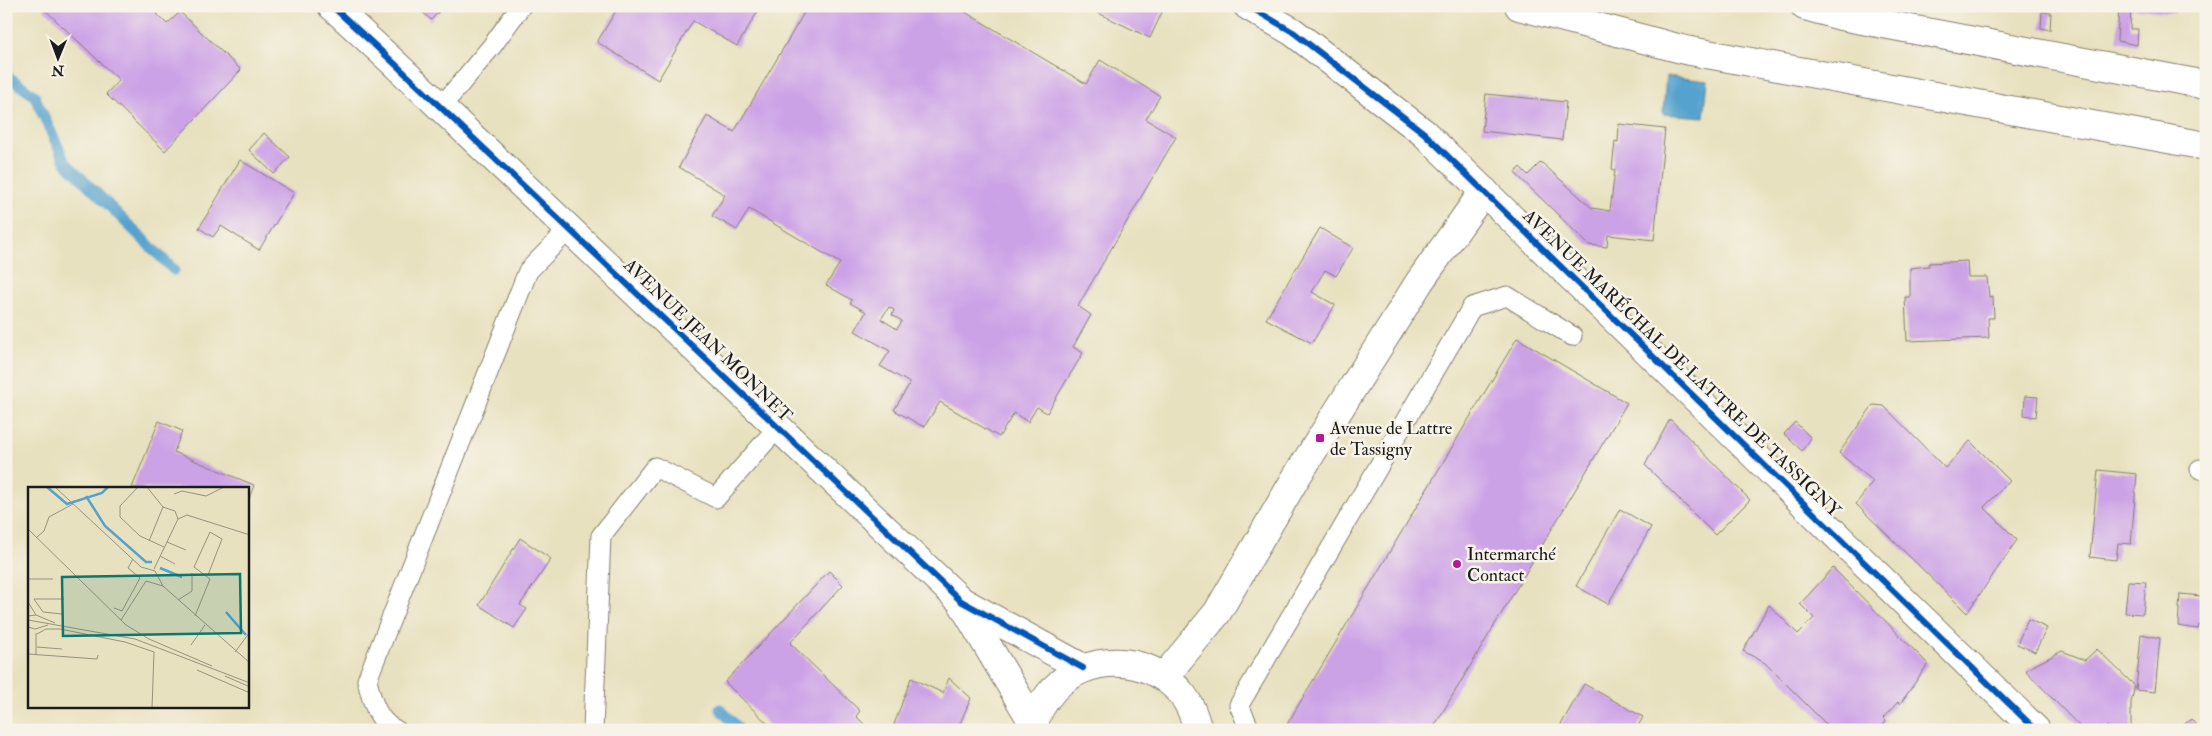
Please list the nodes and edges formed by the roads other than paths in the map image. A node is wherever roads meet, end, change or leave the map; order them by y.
1 (332, 6) edge
2 (521, 6) edge
3 (1248, 6) edge
4 (1520, 6) edge
5 (1805, 6) edge
6 (2206, 85) edge
7 (441, 108) junction
8 (2206, 146) edge
9 (1484, 191) junction
10 (569, 229) junction
11 (1572, 336) dead end
12 (778, 427) junction
13 (961, 601) junction
14 (1083, 668) junction
15 (1164, 676) junction
16 (1034, 727) edge
17 (392, 729) edge
18 (593, 730) edge
19 (1198, 730) edge
20 (1250, 730) edge
21 (2036, 730) edge

1 - 7 street, AVENUE JEAN MONNET
2 - 7 lane
3 - 9 street, AVENUE MARÉCHAL DE LATTRE DE TASSIGNY
4 - 8 street
5 - 6 street
7 - 10 street, AVENUE JEAN MONNET
9 - 15 street
9 - 21 street, AVENUE MARÉCHAL DE LATTRE DE TASSIGNY
10 - 12 street, AVENUE JEAN MONNET
10 - 17 lane
11 - 20 lane
12 - 13 street, AVENUE JEAN MONNET
12 - 18 lane
13 - 14 street, AVENUE JEAN MONNET
13 - 16 street, AVENUE JEAN MONNET
14 - 15 street
14 - 16 street
15 - 19 street

